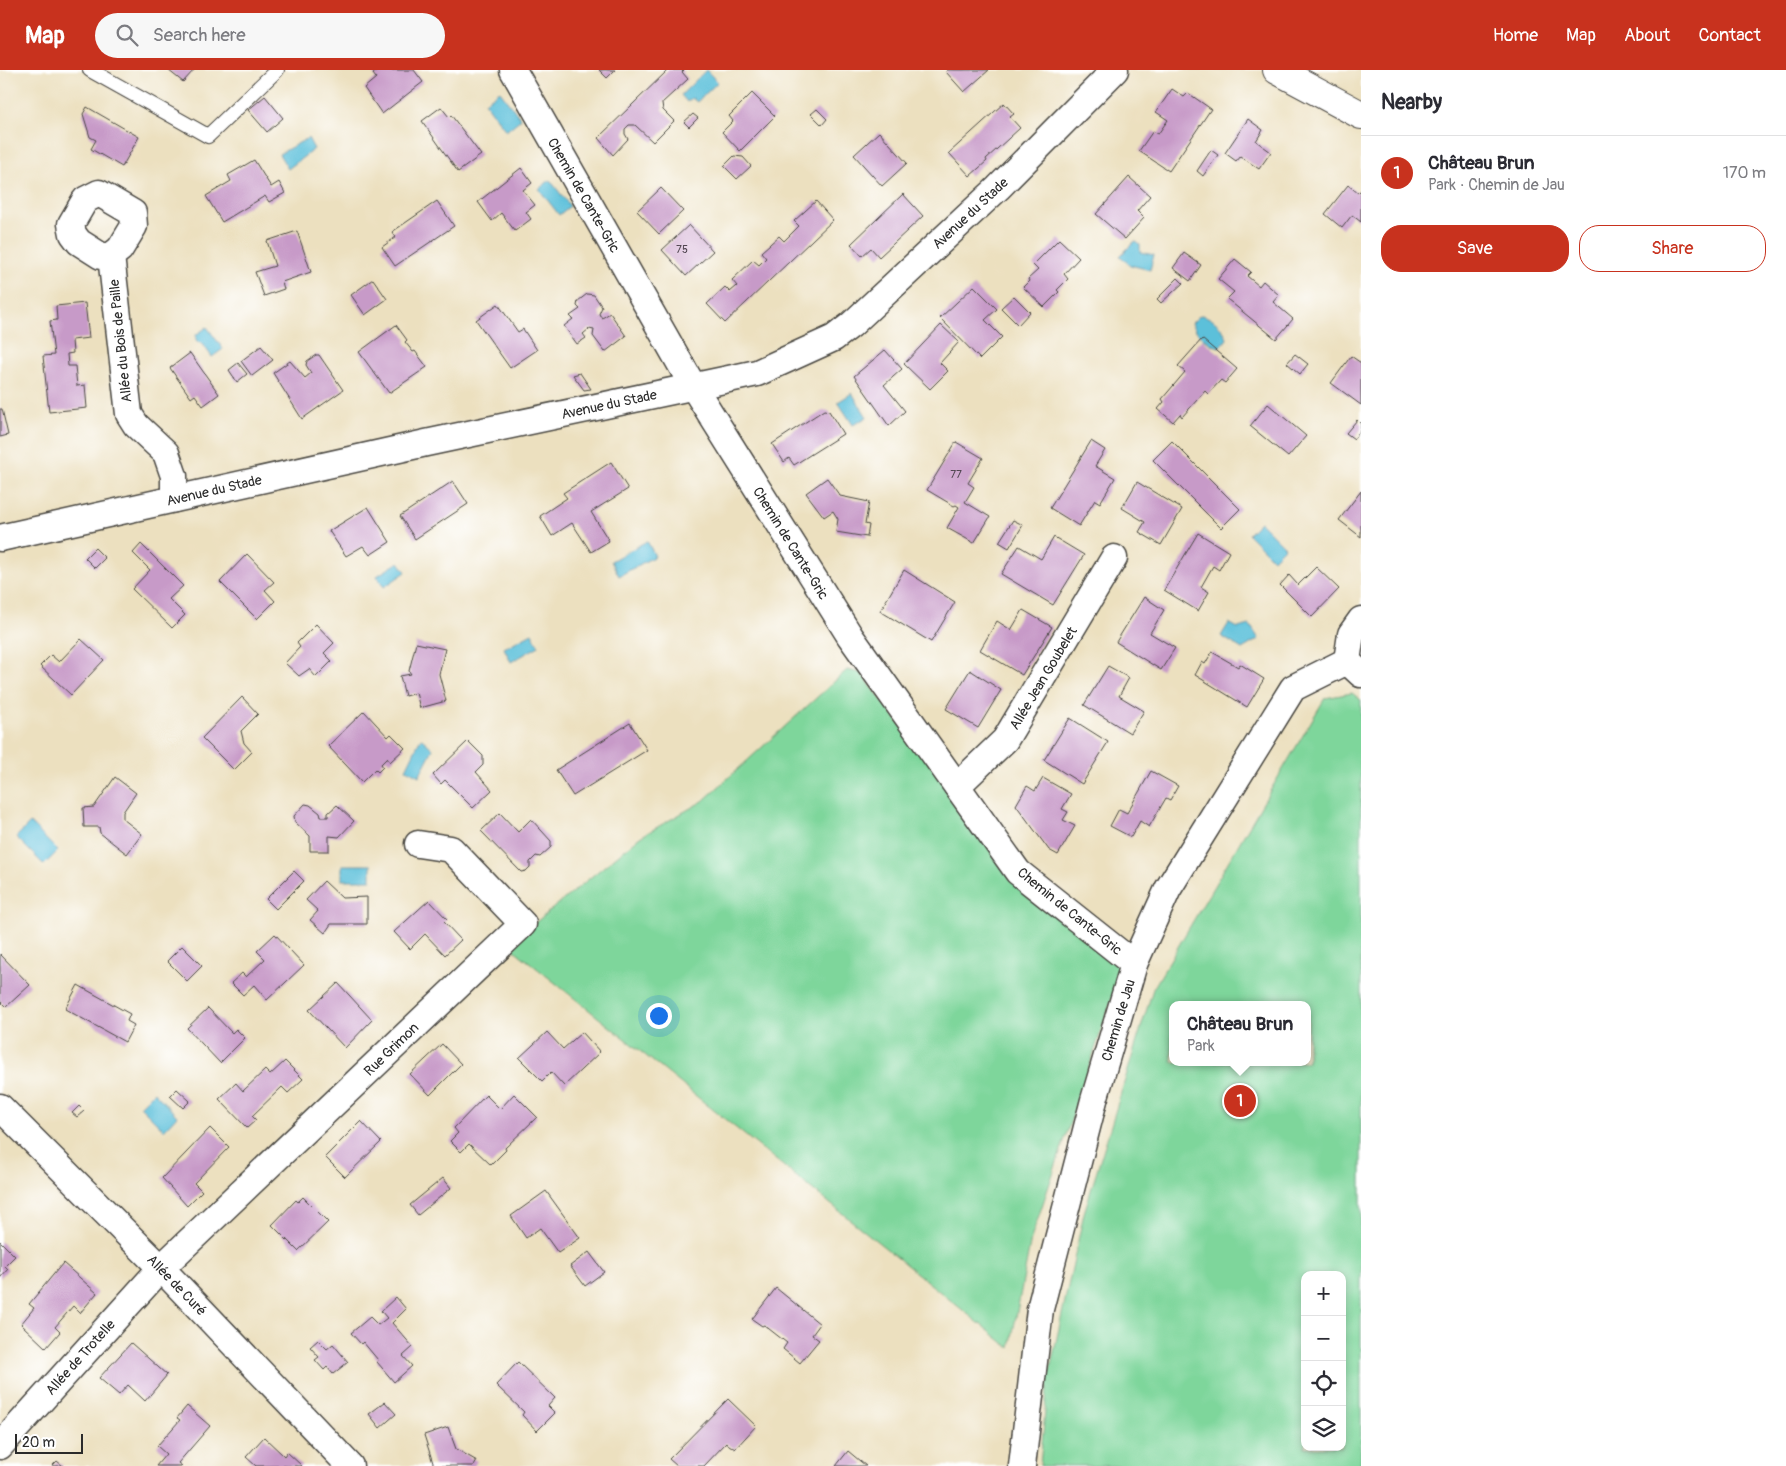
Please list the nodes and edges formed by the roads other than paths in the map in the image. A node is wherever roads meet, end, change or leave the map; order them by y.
1 (90, 70) edge
2 (277, 70) edge
3 (513, 70) edge
4 (1115, 70) edge
5 (1278, 70) edge
6 (1361, 115) edge
7 (111, 256) dead end
8 (693, 386) junction
9 (174, 499) junction
10 (0, 538) edge
11 (1114, 558) dead end
12 (1361, 620) edge
13 (1354, 668) edge
14 (957, 786) junction
15 (418, 844) dead end
16 (1134, 964) junction
17 (0, 1107) edge
18 (160, 1268) junction
19 (0, 1446) edge
20 (350, 1466) edge
21 (1022, 1466) edge

1 - 2 lane
3 - 8 street, Chemin de Cante-Gric
4 - 8 street, Avenue du Stade
5 - 6 main road
7 - 9 street, Allée du Bois de Paille
8 - 9 street, Avenue du Stade
8 - 14 street, Chemin de Cante-Gric
9 - 10 street, Avenue du Stade
11 - 14 street, Allée Jean Goubelet
12 - 13 street
13 - 16 street, Chemin de Jau
14 - 16 street, Chemin de Cante-Gric
15 - 18 street, Rue Grimon
16 - 21 street, Chemin de Jau
17 - 18 street, Allée de Curé
18 - 19 street, Allée de Trotelle
18 - 20 street, Allée de Curé

